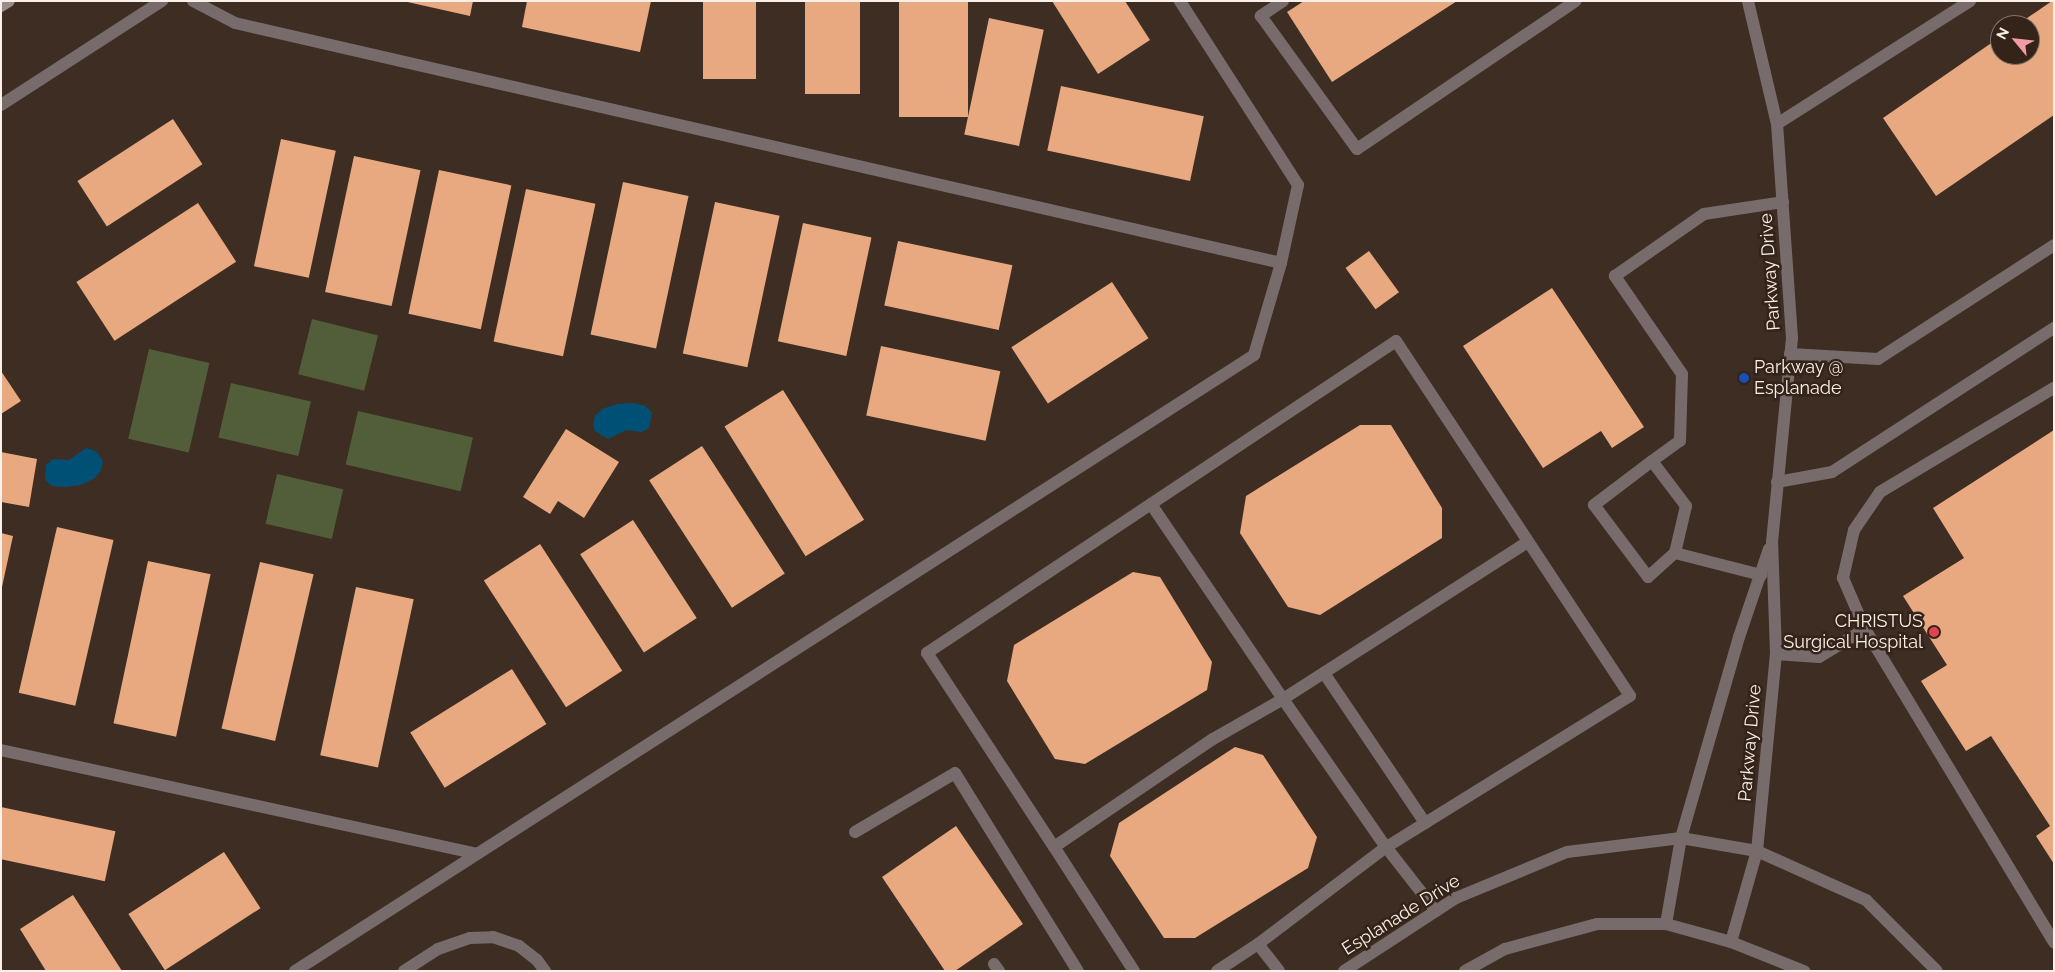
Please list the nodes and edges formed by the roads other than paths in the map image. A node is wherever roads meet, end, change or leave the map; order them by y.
1 (9, 1) edge
2 (162, 1) edge
3 (193, 1) edge
4 (1180, 1) edge
5 (1283, 1) edge
6 (1576, 1) edge
7 (1748, 1) edge
8 (1970, 1) edge
9 (1, 6) edge
10 (1, 106) edge
11 (1777, 124) junction
12 (1783, 202) junction
13 (2054, 245) edge
14 (1280, 263) junction
15 (2054, 328) edge
16 (1790, 354) junction
17 (2054, 388) edge
18 (1652, 461) junction
19 (1777, 482) junction
20 (1151, 504) junction
21 (1528, 542) junction
22 (1772, 542) junction
23 (1675, 553) junction
24 (1761, 575) junction
25 (1865, 628) junction
26 (1776, 654) junction
27 (1324, 673) junction
28 (1283, 699) junction
29 (1, 750) edge
30 (1425, 823) junction
31 (855, 832) dead end
32 (1681, 838) junction
33 (1054, 847) junction
34 (1386, 847) junction
35 (1757, 852) junction
36 (477, 854) junction
37 (1436, 911) junction
38 (1666, 924) junction
39 (1731, 942) junction
40 (2054, 942) edge
41 (1258, 944) junction
42 (295, 971) edge
43 (404, 971) edge
44 (545, 971) edge
45 (1078, 971) edge
46 (1134, 971) edge
47 (1217, 971) edge
48 (1279, 971) edge
49 (1344, 971) edge
50 (1465, 971) edge
51 (1804, 971) edge
52 (1937, 971) edge

1 - 9 main road
2 - 10 street
3 - 14 street
4 - 14 street
5 - 6 street
7 - 11 street, Parkway Drive
8 - 11 street
11 - 12 street, Parkway Drive
12 - 16 street, Parkway Drive
12 - 18 street
13 - 16 street
14 - 36 street
15 - 19 street
16 - 19 street, Parkway Drive
17 - 25 street
18 - 23 street
18 - 23 street
19 - 22 street, Parkway Drive
20 - 21 street
20 - 28 street
20 - 33 street
21 - 27 street
21 - 30 street
22 - 24 street, Parkway Drive
22 - 26 street, Parkway Drive
23 - 24 street
24 - 32 street, Parkway Drive
25 - 26 street
25 - 40 street
26 - 35 street, Parkway Drive
27 - 28 street
27 - 30 street
28 - 33 street
28 - 34 street
29 - 36 street
30 - 34 street
31 - 45 street
32 - 35 street, Esplanade Drive
32 - 37 street, Esplanade Drive
32 - 38 street, Parkway Drive
33 - 46 street
34 - 37 street
34 - 41 street
35 - 39 street, Parkway Drive
35 - 52 street, Esplanade Drive
36 - 42 street
37 - 49 street, Esplanade Drive
38 - 39 street
38 - 50 street
39 - 51 street
41 - 47 street
41 - 48 street
43 - 44 street

